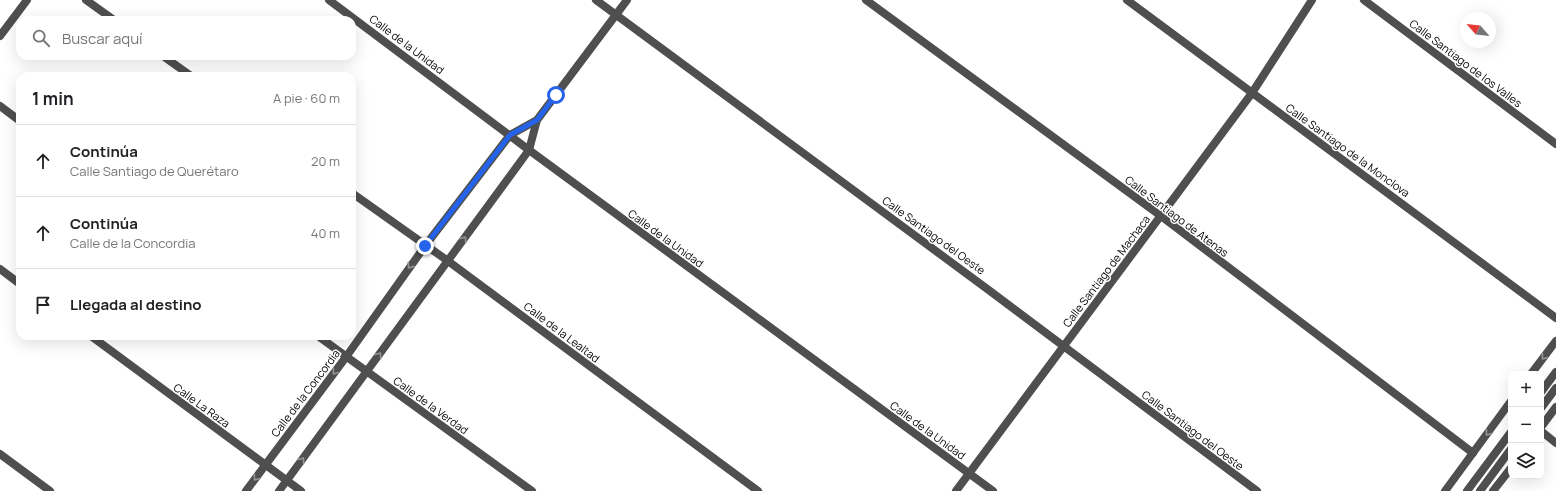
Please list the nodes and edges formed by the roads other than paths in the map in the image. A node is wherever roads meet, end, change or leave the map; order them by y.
1 (27, 0) edge
2 (86, 0) edge
3 (329, 0) edge
4 (596, 0) edge
5 (627, 0) edge
6 (866, 0) edge
7 (1127, 0) edge
8 (1312, 0) edge
9 (1364, 0) edge
10 (616, 15) junction
11 (108, 16) edge
12 (350, 16) edge
13 (356, 20) edge
14 (0, 36) edge
15 (169, 60) edge
16 (185, 72) edge
17 (1252, 93) junction
18 (0, 106) edge
19 (16, 118) edge
20 (537, 120) junction
21 (510, 135) junction
22 (1556, 144) edge
23 (528, 150) junction
24 (356, 196) edge
25 (1160, 216) junction
26 (425, 246) junction
27 (448, 261) junction
28 (0, 269) edge
29 (16, 281) edge
30 (1556, 318) edge
31 (96, 340) edge
32 (323, 340) edge
33 (1556, 341) edge
34 (1064, 346) junction
35 (346, 357) junction
36 (367, 371) junction
37 (1533, 371) edge
38 (1556, 372) edge
39 (1544, 388) edge
40 (1556, 388) edge
41 (1508, 405) edge
42 (1542, 407) edge
43 (1556, 407) edge
44 (1544, 423) edge
45 (1544, 433) edge
46 (1508, 436) edge
47 (1556, 443) edge
48 (1473, 453) junction
49 (1508, 453) edge
50 (0, 454) edge
51 (266, 465) junction
52 (1508, 472) edge
53 (969, 474) junction
54 (286, 481) junction
55 (50, 491) edge
56 (246, 491) edge
57 (279, 491) edge
58 (300, 491) edge
59 (532, 491) edge
60 (758, 491) edge
61 (956, 491) edge
62 (993, 491) edge
63 (1257, 491) edge
64 (1444, 491) edge
65 (1467, 491) edge
66 (1480, 491) edge
67 (1494, 491) edge

1 - 14 street
2 - 11 street
3 - 12 street, Calle de la Unidad
4 - 10 street, Calle Santiago del Oeste
5 - 10 street
6 - 25 street, Calle Santiago de Atenas
7 - 17 street, Calle Santiago de la Monclova
8 - 17 street, Calle Santiago de Machaca
9 - 22 street, Calle Santiago de los Valles
10 - 20 street
10 - 34 street, Calle Santiago del Oeste
13 - 21 street, Calle de la Unidad
15 - 16 street
17 - 25 street, Calle Santiago de Machaca
17 - 30 street, Calle Santiago de la Monclova
18 - 19 street
20 - 21 street
20 - 23 street
21 - 23 street, Calle de la Unidad
21 - 26 street, Calle de la Concordia
27 -> 23 street
23 - 53 street, Calle de la Unidad
24 - 26 street, Calle de la Lealtad
25 - 34 street, Calle Santiago de Machaca
25 - 48 street, Calle Santiago de Atenas
26 - 27 street, Calle de la Lealtad
26 -> 35 street, Calle de la Concordia
36 -> 27 street
27 - 60 street, Calle de la Lealtad
28 - 29 street
31 - 51 street, Calle La Raza
32 - 35 street, Calle de la Verdad
33 -> 37 street
34 - 53 street, Calle Santiago de Machaca
34 - 63 street, Calle Santiago del Oeste
35 - 36 street, Calle de la Verdad
35 -> 51 street, Calle de la Concordia
54 -> 36 street
36 - 59 street, Calle de la Verdad
38 - 39 street
40 - 42 street
41 -> 48 street
43 - 44 street
45 - 47 street
46 - 65 street
48 - 64 street
49 - 66 street
50 - 55 street
51 - 54 street, Calle La Raza
51 -> 56 street, Calle de la Concordia
52 - 67 street
53 - 61 street, Calle Santiago de Machaca
53 - 62 street, Calle de la Unidad
54 - 57 street
54 - 58 street, Calle La Raza

